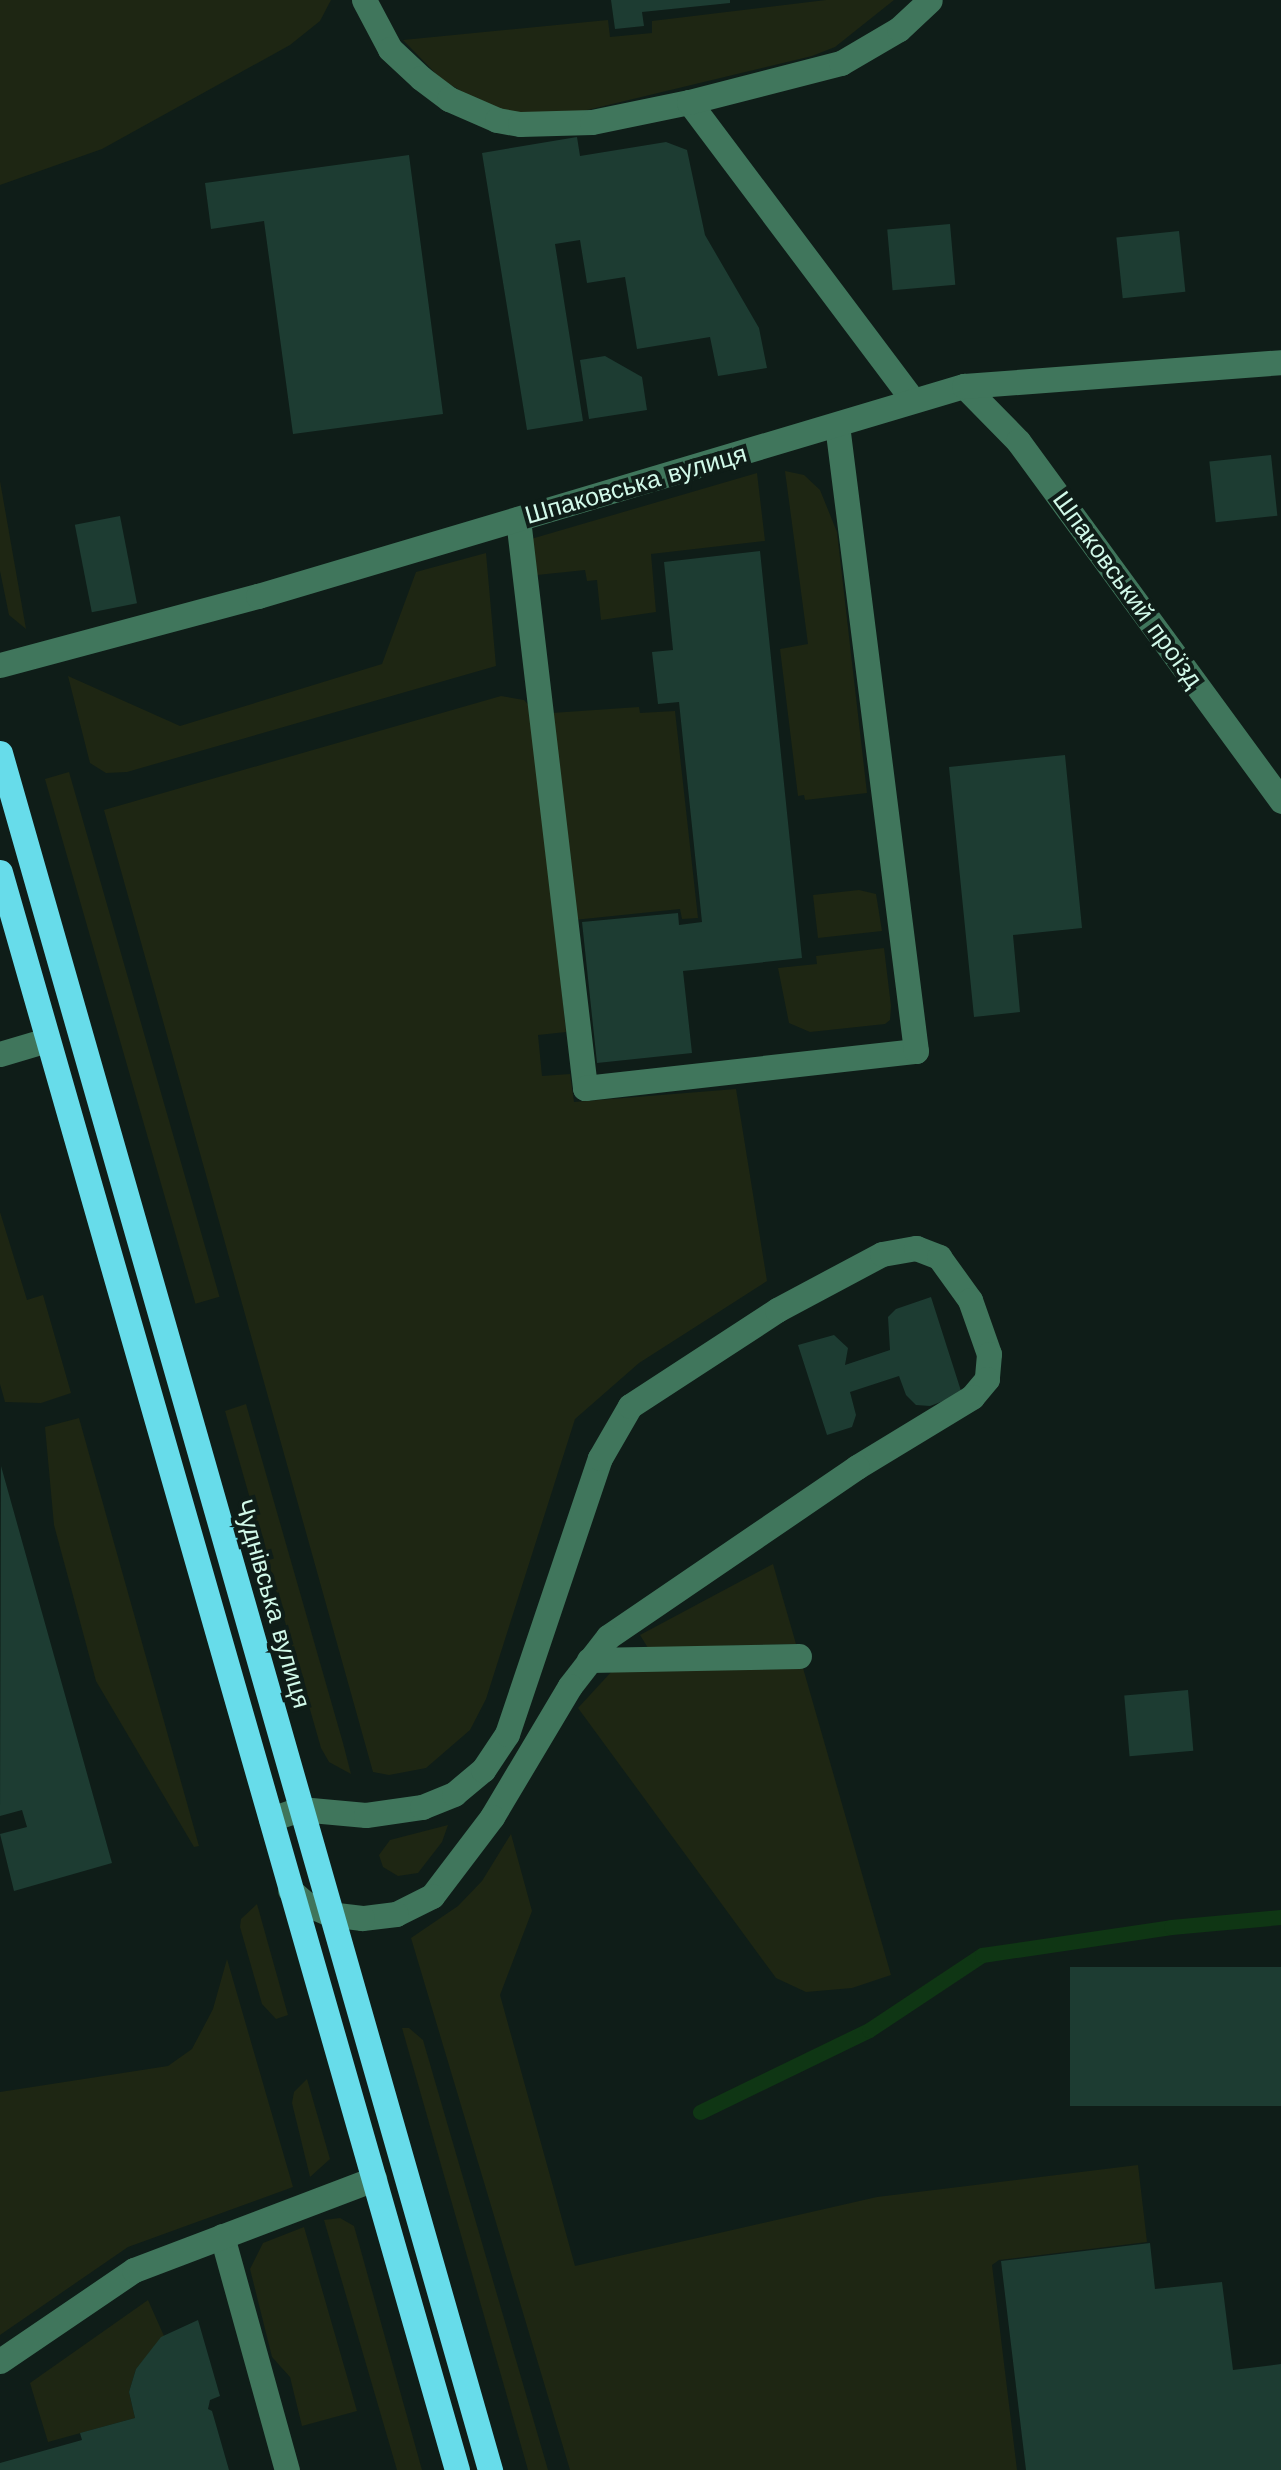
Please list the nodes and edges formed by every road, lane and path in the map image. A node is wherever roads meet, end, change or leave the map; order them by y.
1 (364, 0) edge
2 (930, 0) edge
3 (689, 102) junction
4 (1281, 362) edge
5 (964, 386) junction
6 (912, 400) junction
7 (837, 425) junction
8 (518, 519) junction
9 (0, 665) edge
10 (0, 753) edge
11 (1281, 800) edge
12 (0, 872) edge
13 (46, 1040) junction
14 (0, 1054) edge
15 (631, 1618) junction
16 (799, 1656) dead end
17 (644, 1659) junction
18 (589, 1660) junction
19 (300, 1809) junction
20 (270, 1819) junction
21 (290, 1890) junction
22 (330, 1914) junction
23 (374, 2179) junction
24 (222, 2236) junction
25 (0, 2360) edge
26 (287, 2470) edge
27 (457, 2470) edge
28 (490, 2470) edge

1 - 3 street
2 - 3 street
3 - 6 street
4 - 5 street, Шпаковська вулиця
5 - 6 street, Шпаковська вулиця
5 - 11 street, Шпаковський проїзд
6 - 7 street, Шпаковська вулиця
7 - 8 street, Шпаковська вулиця
7 - 8 street
8 - 9 street, Шпаковська вулиця
10 - 19 main road, Чуднівська вулиця
12 - 13 main road
13 - 14 street
13 - 20 main road
15 - 17 street
15 - 18 street
15 - 19 street
16 - 17 street
17 - 18 street
18 - 22 street
19 - 20 street
19 - 22 main road, Чуднівська вулиця
20 - 21 main road
21 - 22 street
21 - 23 main road
22 - 28 main road, Чуднівська вулиця
23 - 24 street
23 - 27 main road
24 - 25 street
24 - 26 street

